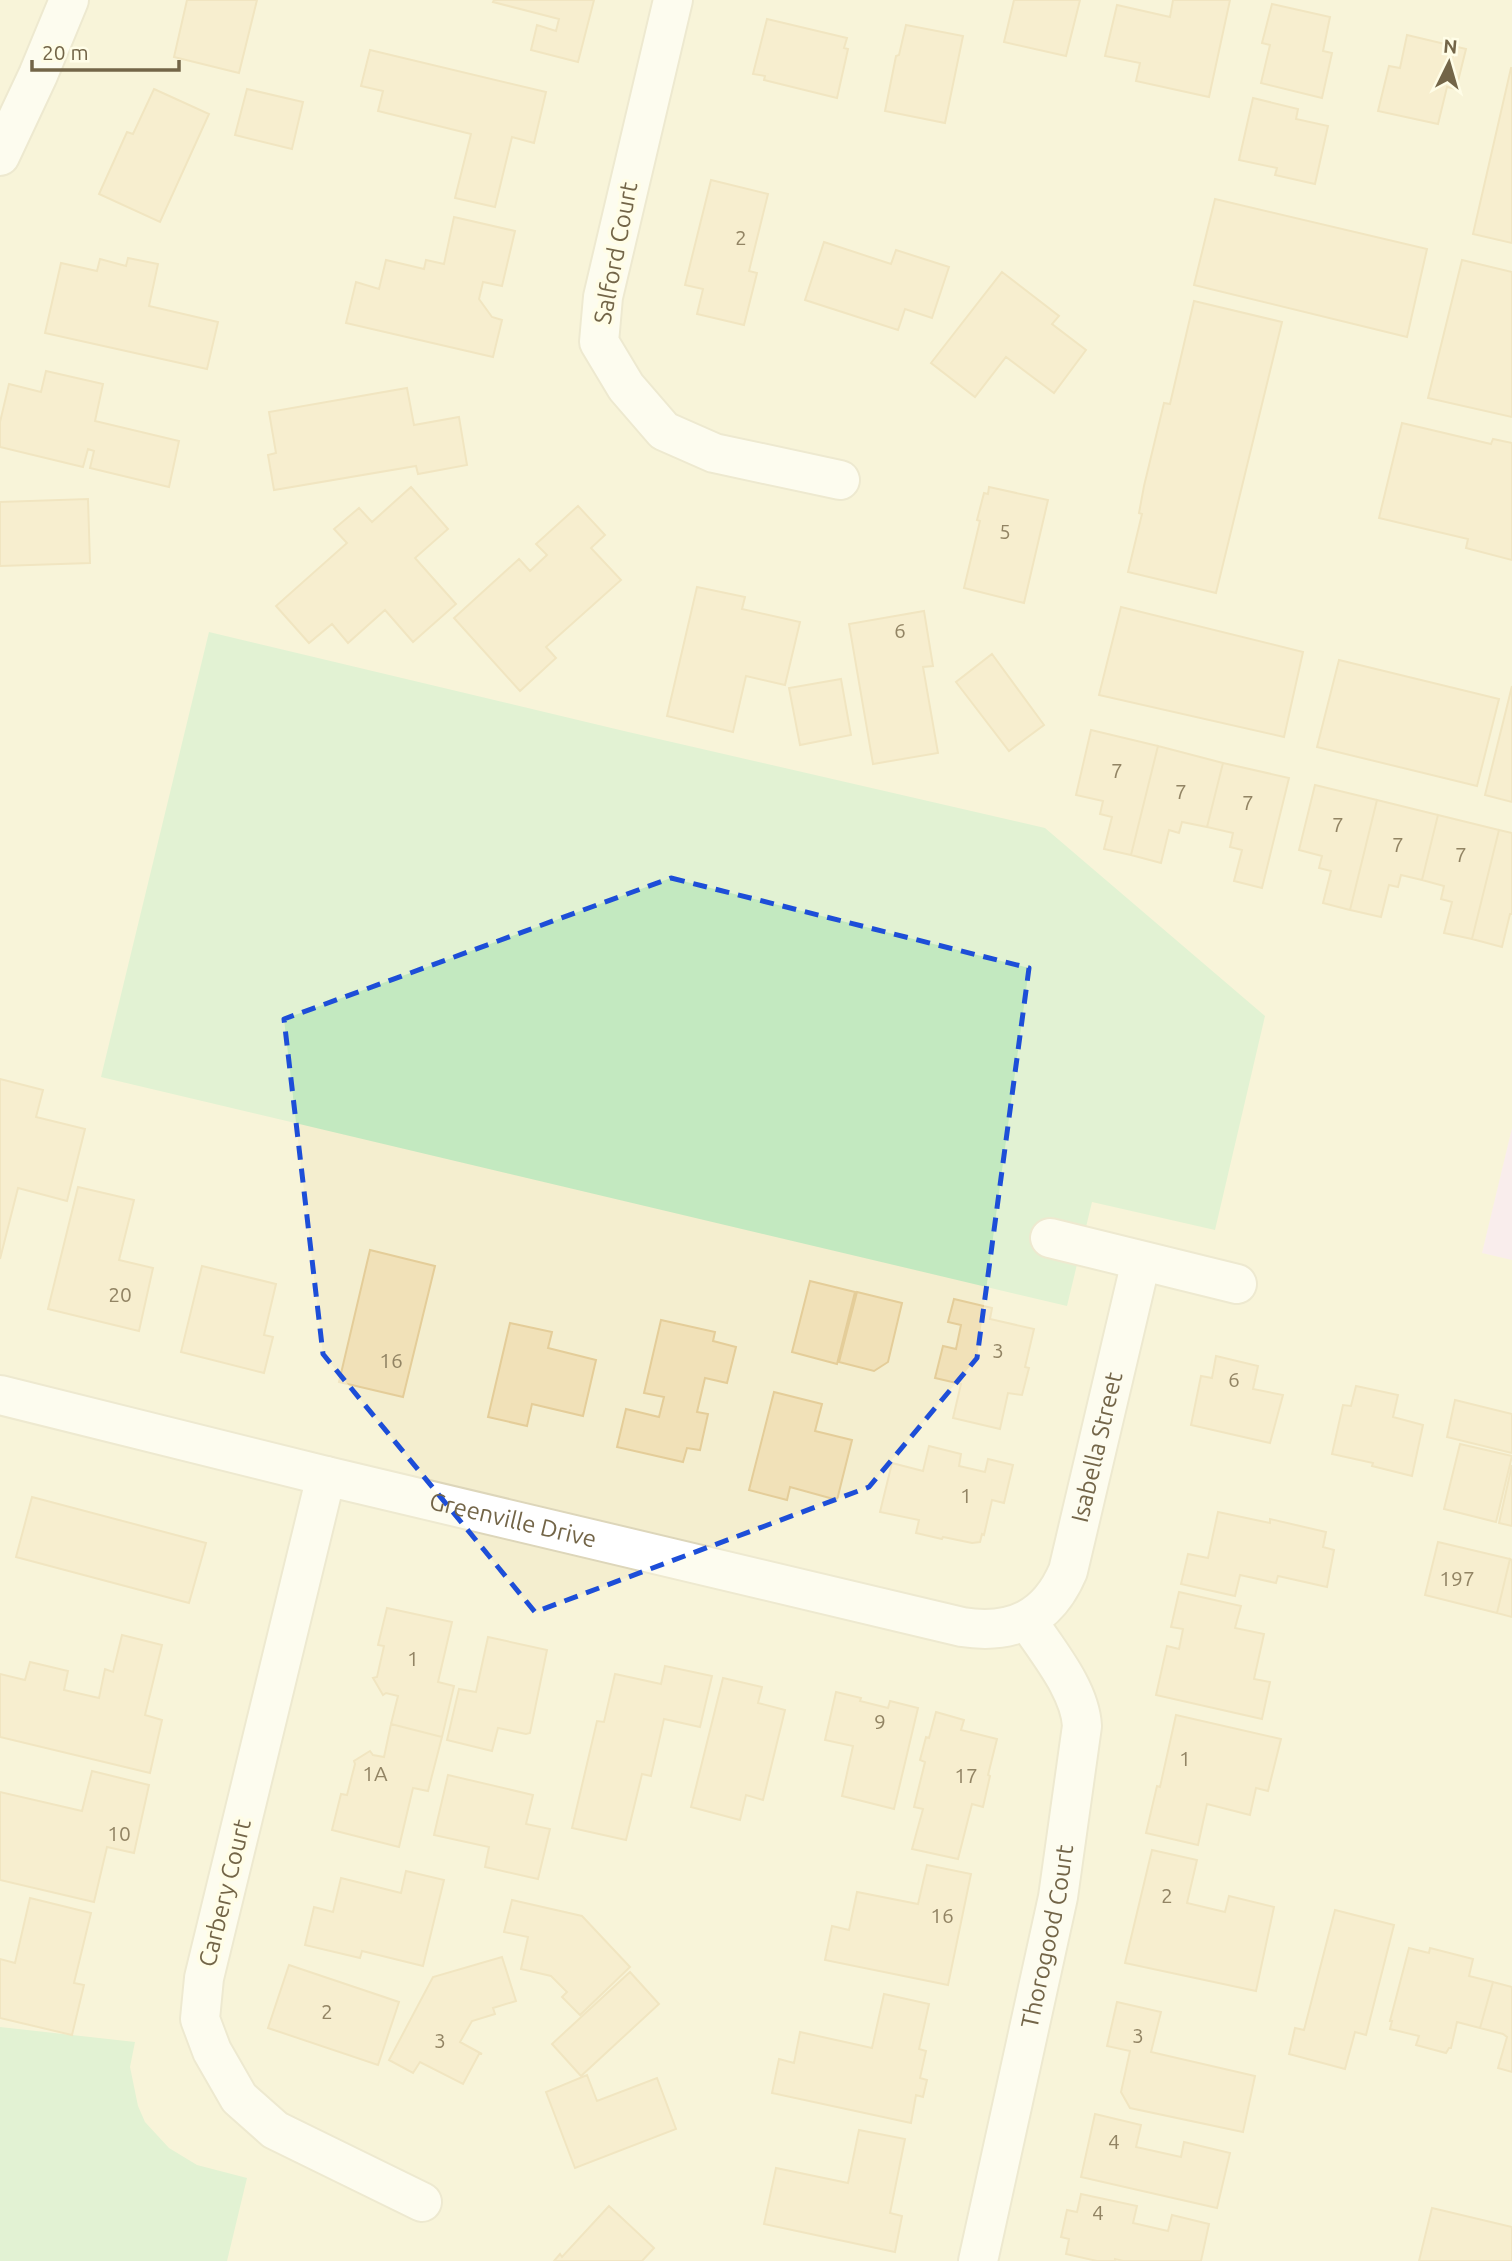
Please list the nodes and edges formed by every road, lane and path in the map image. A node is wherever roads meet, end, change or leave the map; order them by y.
1 (69, 0) edge
2 (673, 0) edge
3 (0, 156) edge
4 (840, 480) dead end
5 (1050, 1238) dead end
6 (1141, 1261) junction
7 (1237, 1284) dead end
8 (0, 1395) edge
9 (326, 1476) junction
10 (1027, 1620) junction
11 (422, 2202) dead end
12 (978, 2261) edge

1 - 3 street
2 - 4 street, Salford Court
5 - 6 street
6 - 7 street
6 - 10 street, Isabella Street
8 - 9 street, Greenville Drive
9 - 10 street, Greenville Drive
9 - 11 street, Carbery Court
10 - 12 street, Thorogood Court

